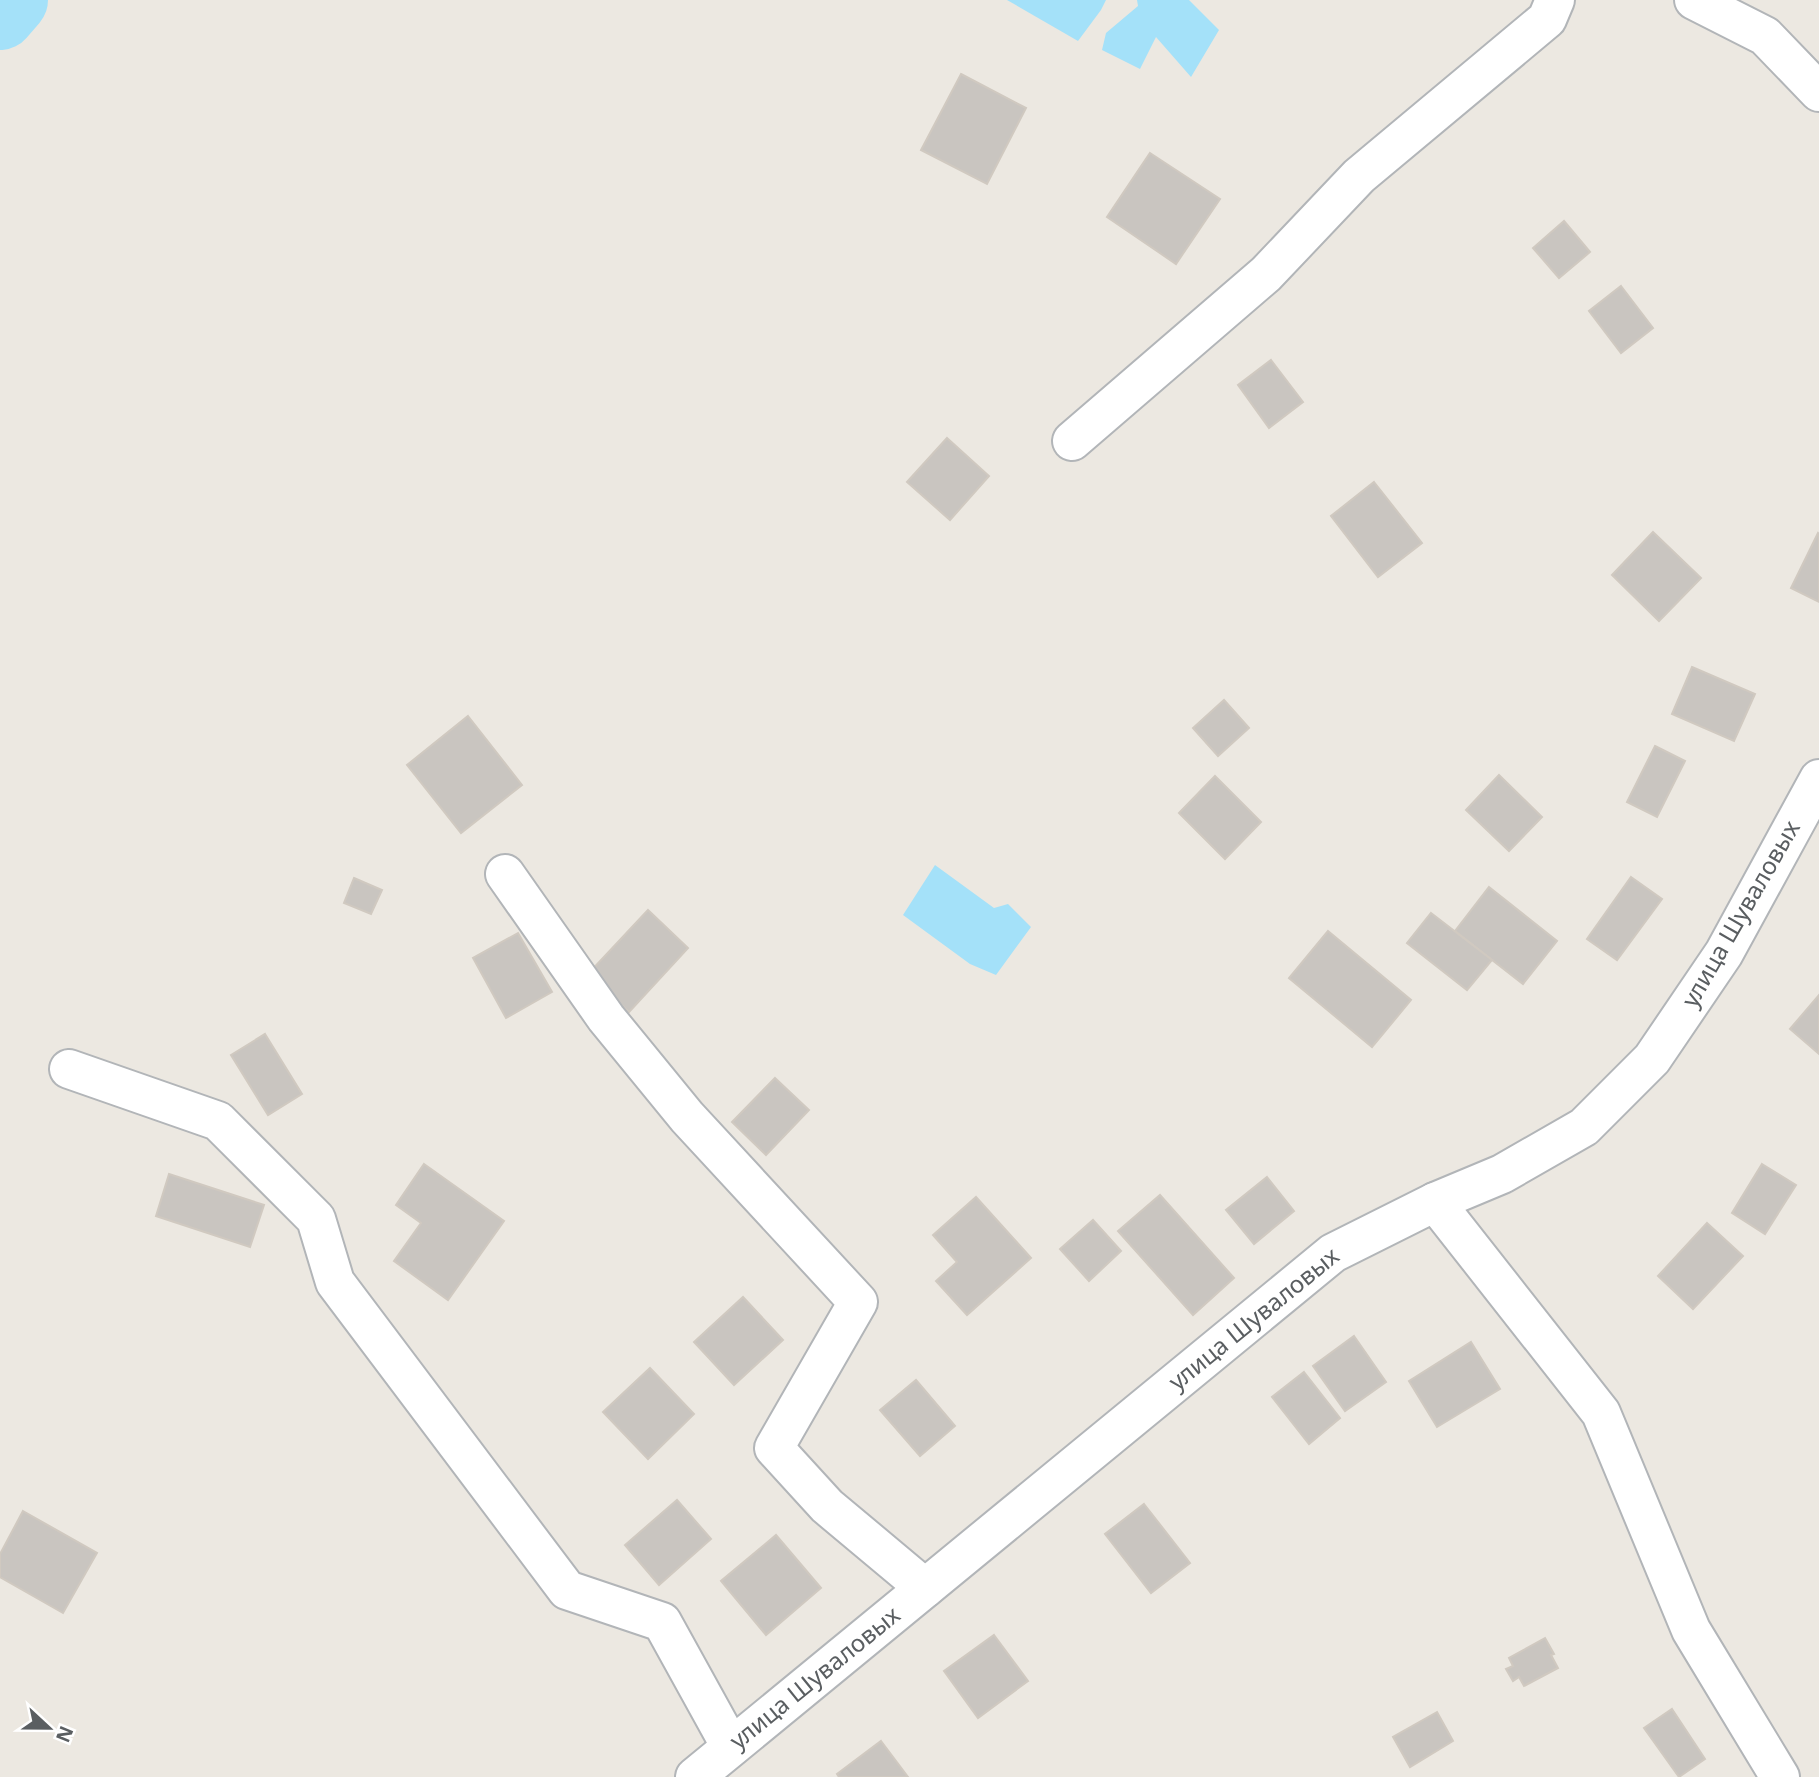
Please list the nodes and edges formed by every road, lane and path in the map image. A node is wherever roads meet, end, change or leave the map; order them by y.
1 (1555, 0) edge
2 (1694, 0) edge
3 (1819, 92) edge
4 (1072, 441) dead end
5 (1819, 779) edge
6 (505, 874) dead end
7 (69, 1069) dead end
8 (1434, 1202) junction
9 (925, 1588) junction
10 (731, 1747) junction
11 (695, 1777) edge
12 (1780, 1777) edge

1 - 4 street
2 - 3 street
5 - 8 street, улица Шуваловых
6 - 9 street
7 - 10 street
8 - 9 street, улица Шуваловых
8 - 12 street
9 - 10 street, улица Шуваловых
10 - 11 street, улица Шуваловых

